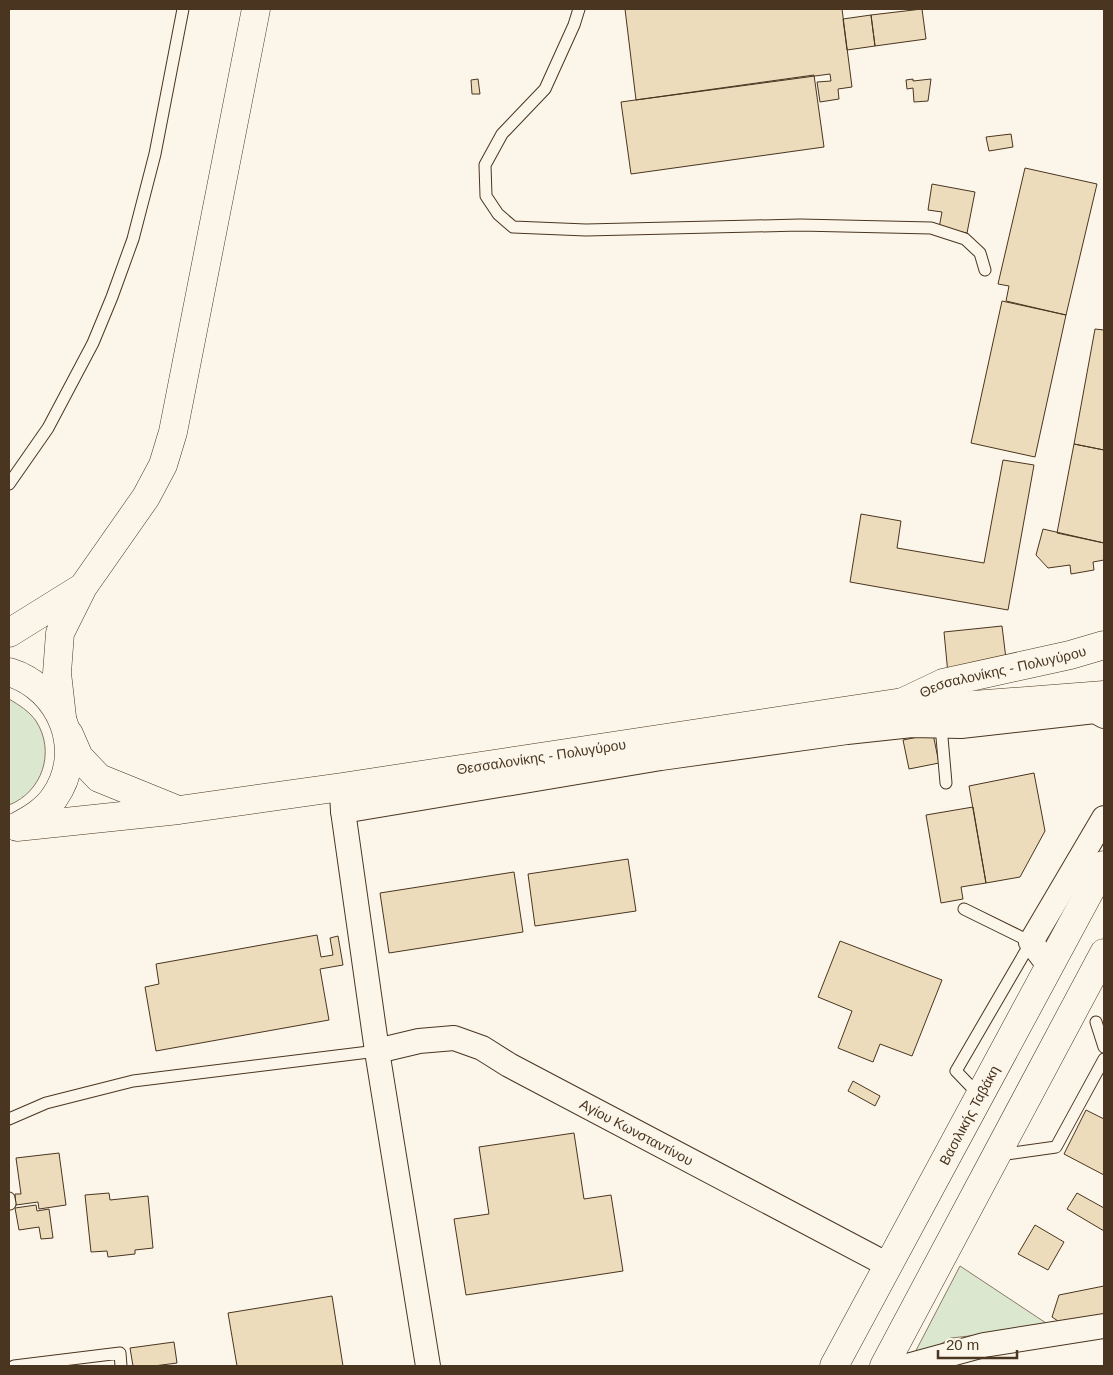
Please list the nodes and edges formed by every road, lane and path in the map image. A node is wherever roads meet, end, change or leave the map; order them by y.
1 (183, 9) edge
2 (256, 9) edge
3 (579, 9) edge
4 (985, 270) dead end
5 (9, 484) edge
6 (83, 587) junction
7 (9, 632) edge
8 (1104, 645) edge
9 (9, 672) edge
10 (1104, 695) edge
11 (903, 702) junction
12 (1104, 716) edge
13 (65, 724) junction
14 (941, 726) junction
15 (946, 783) dead end
16 (342, 799) junction
17 (179, 810) junction
18 (1104, 818) edge
19 (13, 828) edge
20 (1104, 865) edge
21 (964, 909) dead end
22 (1032, 942) junction
23 (1104, 955) edge
24 (1050, 967) junction
25 (1096, 1022) dead end
26 (1104, 1047) edge
27 (377, 1051) junction
28 (1104, 1059) edge
29 (980, 1096) junction
30 (9, 1120) edge
31 (997, 1156) junction
32 (888, 1265) junction
33 (1104, 1326) edge
34 (14, 1366) edge
35 (121, 1366) edge
36 (428, 1366) edge
37 (834, 1366) edge
38 (884, 1366) edge
39 (907, 1366) edge

1 - 5 lane
2 - 6 main road
3 - 4 lane
6 - 7 main road
6 - 13 main road
8 - 11 main road, Θεσσαλονίκης - Πολυγύρου
9 - 13 main road
10 - 11 main road, Θεσσαλονίκης - Πολυγύρου
11 - 16 main road, Θεσσαλονίκης - Πολυγύρου
12 - 14 street
13 - 17 main road, Θεσσαλονίκης - Πολυγύρου
13 - 19 main road
14 - 15 lane
14 - 16 street
16 - 17 main road, Θεσσαλονίκης - Πολυγύρου
16 - 27 street
17 - 19 main road, Θεσσαλονίκης - Πολυγύρου
18 - 22 street
20 - 24 main road, Βασιλικής Ταβάκη
21 - 22 lane
22 - 24 street
22 - 29 lane
23 - 31 main road
24 - 29 main road, Βασιλικής Ταβάκη
25 - 26 lane
27 - 30 lane
27 - 32 street, Αγίου Κωνσταντίνου
27 - 36 street
28 - 31 lane
29 - 32 main road, Βασιλικής Ταβάκη
31 - 38 main road
32 - 37 main road, Βασιλικής Ταβάκη
33 - 39 street
34 - 35 lane

